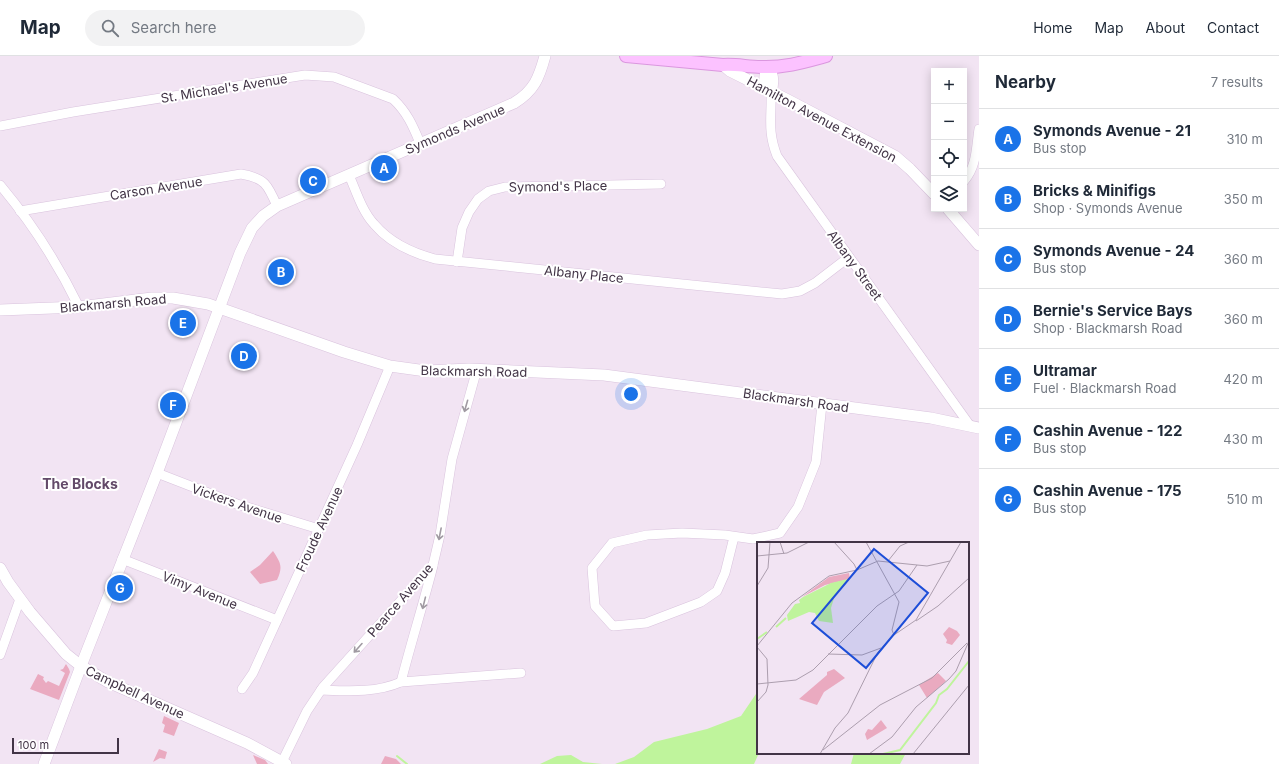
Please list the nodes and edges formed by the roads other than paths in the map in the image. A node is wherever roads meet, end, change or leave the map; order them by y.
1 (545, 56) edge
2 (626, 56) edge
3 (826, 56) edge
4 (685, 59) edge
5 (723, 65) junction
6 (768, 67) junction
7 (771, 91) junction
8 (0, 126) edge
9 (979, 129) edge
10 (420, 143) junction
11 (348, 175) junction
12 (967, 178) edge
13 (661, 184) dead end
14 (0, 185) edge
15 (931, 191) edge
16 (277, 206) junction
17 (20, 210) junction
18 (951, 212) edge
19 (979, 245) edge
20 (849, 257) junction
21 (457, 262) junction
22 (79, 307) junction
23 (219, 308) junction
24 (0, 310) edge
25 (390, 366) junction
26 (477, 369) junction
27 (822, 404) junction
28 (975, 427) edge
29 (156, 473) junction
30 (319, 530) junction
31 (734, 536) junction
32 (122, 559) junction
33 (433, 565) junction
34 (0, 568) edge
35 (4, 583) edge
36 (20, 599) junction
37 (277, 620) junction
38 (0, 655) edge
39 (80, 666) junction
40 (521, 673) dead end
41 (401, 682) junction
42 (242, 689) dead end
43 (321, 690) junction
44 (46, 763) edge
45 (283, 763) edge

1 - 10 street, Symonds Avenue
2 - 4 main road
3 - 6 main road
4 - 5 main road
5 - 6 main road
5 - 7 street, Hamilton Avenue Extension
6 - 7 street, Albany Street
7 - 15 street, Hamilton Avenue Extension
7 - 20 street, Albany Street
8 - 10 street, St. Michael's Avenue
9 - 12 street
10 - 11 street, Symonds Avenue
11 - 16 street, Symonds Avenue
11 - 21 street, Albany Place
13 - 21 street, Symond's Place
14 - 17 street
16 - 17 street, Carson Avenue
16 - 23 street, Symonds Avenue
17 - 22 street
18 - 19 street
20 - 21 street, Albany Place
20 - 28 street, Albany Street
22 - 23 street, Blackmarsh Road
22 - 24 street, Blackmarsh Road
23 - 25 street, Blackmarsh Road
23 - 29 street, Symonds Avenue
25 - 26 street, Blackmarsh Road
25 - 30 street, Froude Avenue
26 - 27 street, Blackmarsh Road
26 -> 33 street, Pearce Avenue
27 - 28 street, Blackmarsh Road
27 - 31 street
29 - 30 street, Vickers Avenue
29 - 32 street, Symonds Avenue
30 - 37 street, Froude Avenue
31 - 31 street
32 - 37 street, Vimy Avenue
32 - 39 street, Symonds Avenue
33 -> 41 street
33 -> 43 street, Pearce Avenue
34 - 35 street, Campbell Avenue
35 - 36 street, Campbell Avenue
36 - 38 street
36 - 39 street, Campbell Avenue
37 - 42 street, Froude Avenue
39 - 44 street, Symonds Avenue
39 - 45 street, Campbell Avenue
40 - 41 street
41 - 43 street
43 - 45 street, Pearce Avenue

